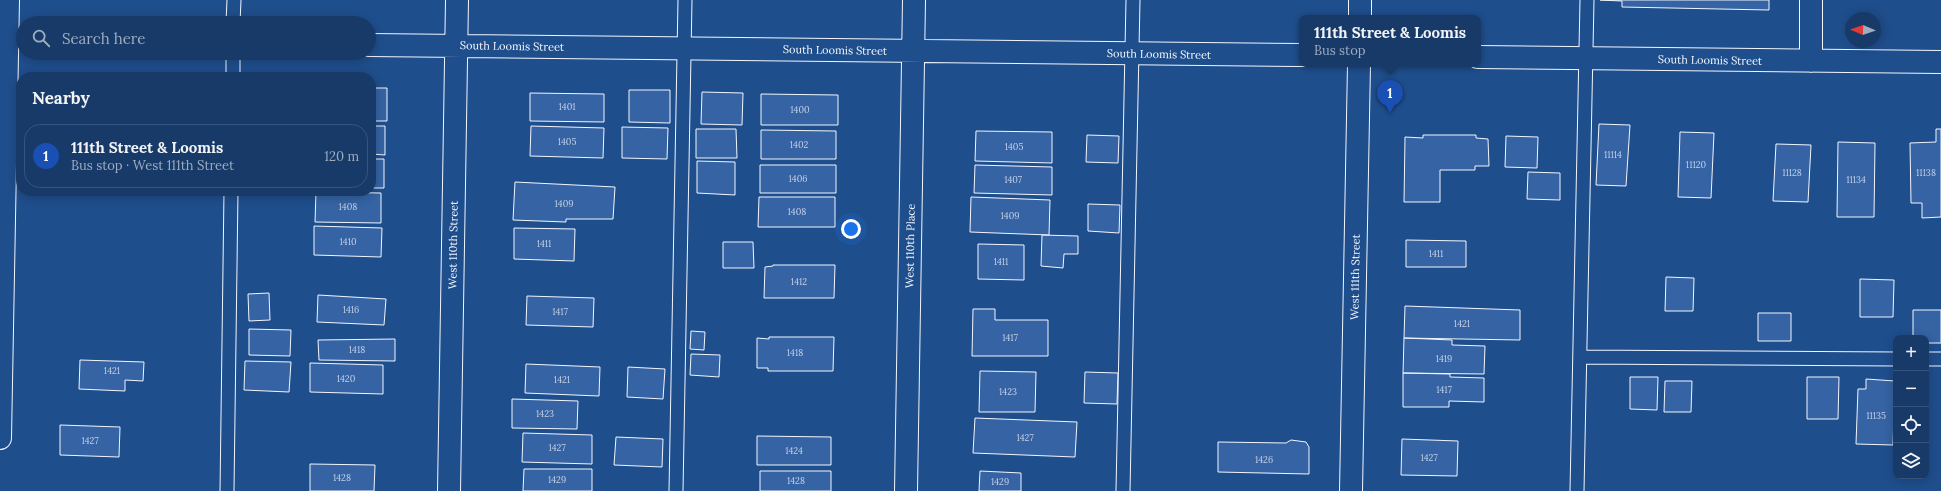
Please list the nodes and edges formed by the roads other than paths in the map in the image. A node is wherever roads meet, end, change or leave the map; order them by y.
1 (8, 0) edge
2 (234, 0) edge
3 (457, 0) edge
4 (685, 0) edge
5 (914, 0) edge
6 (1133, 0) edge
7 (1360, 0) edge
8 (1587, 0) edge
9 (1811, 0) edge
10 (1360, 15) edge
11 (233, 16) edge
12 (10, 41) edge
13 (376, 45) edge
14 (456, 46) junction
15 (684, 48) junction
16 (914, 51) junction
17 (1132, 53) junction
18 (1299, 55) edge
19 (1481, 57) edge
20 (1586, 58) junction
21 (233, 60) edge
22 (1810, 61) junction
23 (1941, 62) edge
24 (1359, 67) edge
25 (233, 72) edge
26 (231, 196) edge
27 (1580, 357) junction
28 (1893, 359) edge
29 (1929, 359) edge
30 (1941, 359) edge
31 (0, 438) edge
32 (226, 491) edge
33 (450, 491) edge
34 (676, 491) edge
35 (906, 491) edge
36 (1123, 491) edge
37 (1351, 491) edge
38 (1577, 491) edge

1 - 12 street
2 - 11 lane
3 - 14 street, West 110th Street
4 - 15 lane
5 - 16 street, West 110th Place
6 - 17 lane
7 - 10 street
8 - 20 lane
9 - 22 street
12 - 31 street
13 - 14 street, South Loomis Street
14 - 15 street, South Loomis Street
14 - 33 street, West 110th Street
15 - 16 street, South Loomis Street
15 - 34 lane
16 - 17 street, South Loomis Street
16 - 35 street, West 110th Place
17 - 18 street, South Loomis Street
17 - 36 lane
19 - 20 street, South Loomis Street
20 - 22 street, South Loomis Street
20 - 27 lane
21 - 25 lane
22 - 23 street, South Loomis Street
24 - 37 street, West 111th Street
26 - 32 lane
27 - 28 lane
27 - 38 lane
29 - 30 lane

